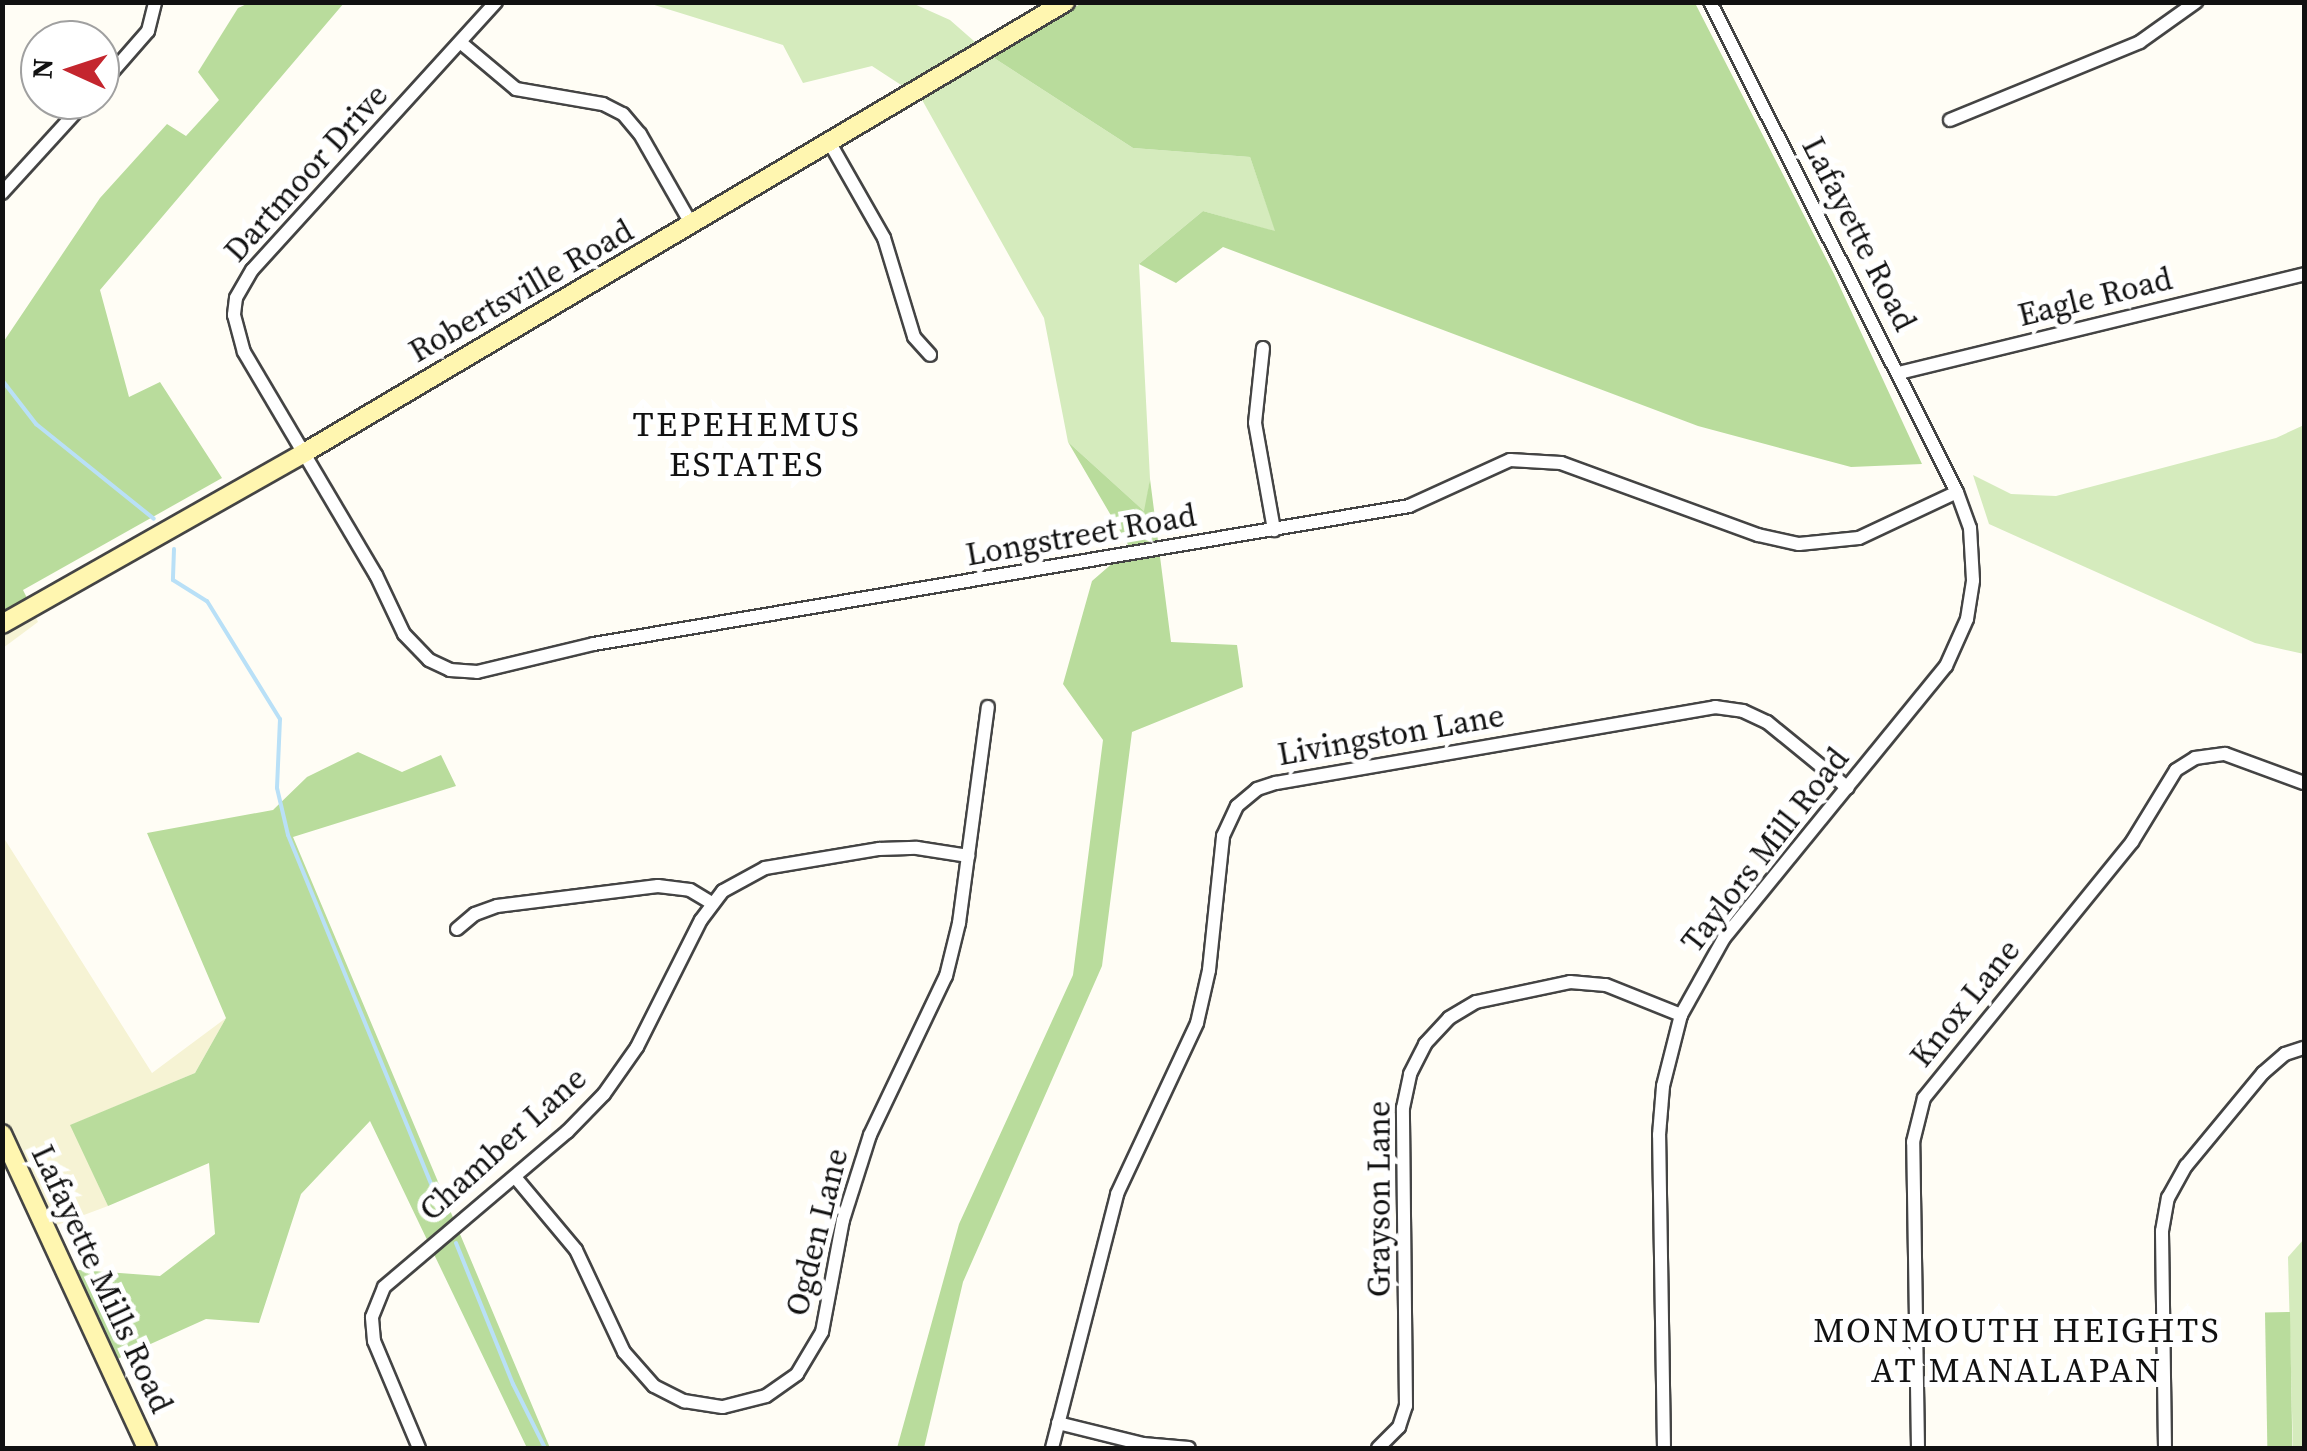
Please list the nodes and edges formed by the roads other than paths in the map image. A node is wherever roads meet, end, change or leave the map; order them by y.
1 (154, 2) edge
2 (496, 2) edge
3 (1065, 2) edge
4 (1710, 2) edge
5 (2196, 2) edge
6 (460, 42) junction
7 (120, 63) edge
8 (69, 120) edge
9 (1950, 120) dead end
10 (832, 145) junction
11 (2, 193) edge
12 (692, 225) junction
13 (2304, 274) edge
14 (1263, 348) dead end
15 (930, 354) dead end
16 (1899, 373) junction
17 (304, 453) junction
18 (1957, 492) junction
19 (1274, 530) junction
20 (2, 624) edge
21 (988, 707) dead end
22 (2304, 783) edge
23 (1848, 788) junction
24 (968, 856) junction
25 (712, 903) junction
26 (458, 929) dead end
27 (1681, 1015) junction
28 (2304, 1048) edge
29 (2, 1134) edge
30 (515, 1177) junction
31 (1058, 1423) junction
32 (147, 1448) edge
33 (419, 1448) edge
34 (1052, 1448) edge
35 (1189, 1448) edge
36 (1378, 1448) edge
37 (1664, 1448) edge
38 (1918, 1448) edge
39 (2164, 1448) edge

1 - 7 street
2 - 6 street, Dartmoor Drive
3 - 10 street, Robertsville Road
4 - 16 street, Lafayette Road
5 - 9 street
6 - 12 street
6 - 17 street, Dartmoor Drive
8 - 11 street
10 - 12 street, Robertsville Road
10 - 15 street
12 - 17 street, Robertsville Road
13 - 16 street, Eagle Road
14 - 19 street
16 - 18 street, Lafayette Road
17 - 19 street, Longstreet Road
17 - 20 street, Robertsville Road
18 - 19 street, Longstreet Road
18 - 23 street, Taylors Mill Road
21 - 24 street, Ogden Lane
22 - 38 street, Knox Lane
23 - 27 street, Taylors Mill Road
23 - 31 street, Livingston Lane
24 - 25 street, Chamber Lane
24 - 30 street, Ogden Lane
25 - 26 street
25 - 30 street, Chamber Lane
27 - 36 street, Grayson Lane
27 - 37 street, Taylors Mill Road
28 - 39 street
29 - 32 street, Lafayette Mills Road
30 - 33 street, Chamber Lane
31 - 34 street, Livingston Lane
31 - 35 street

